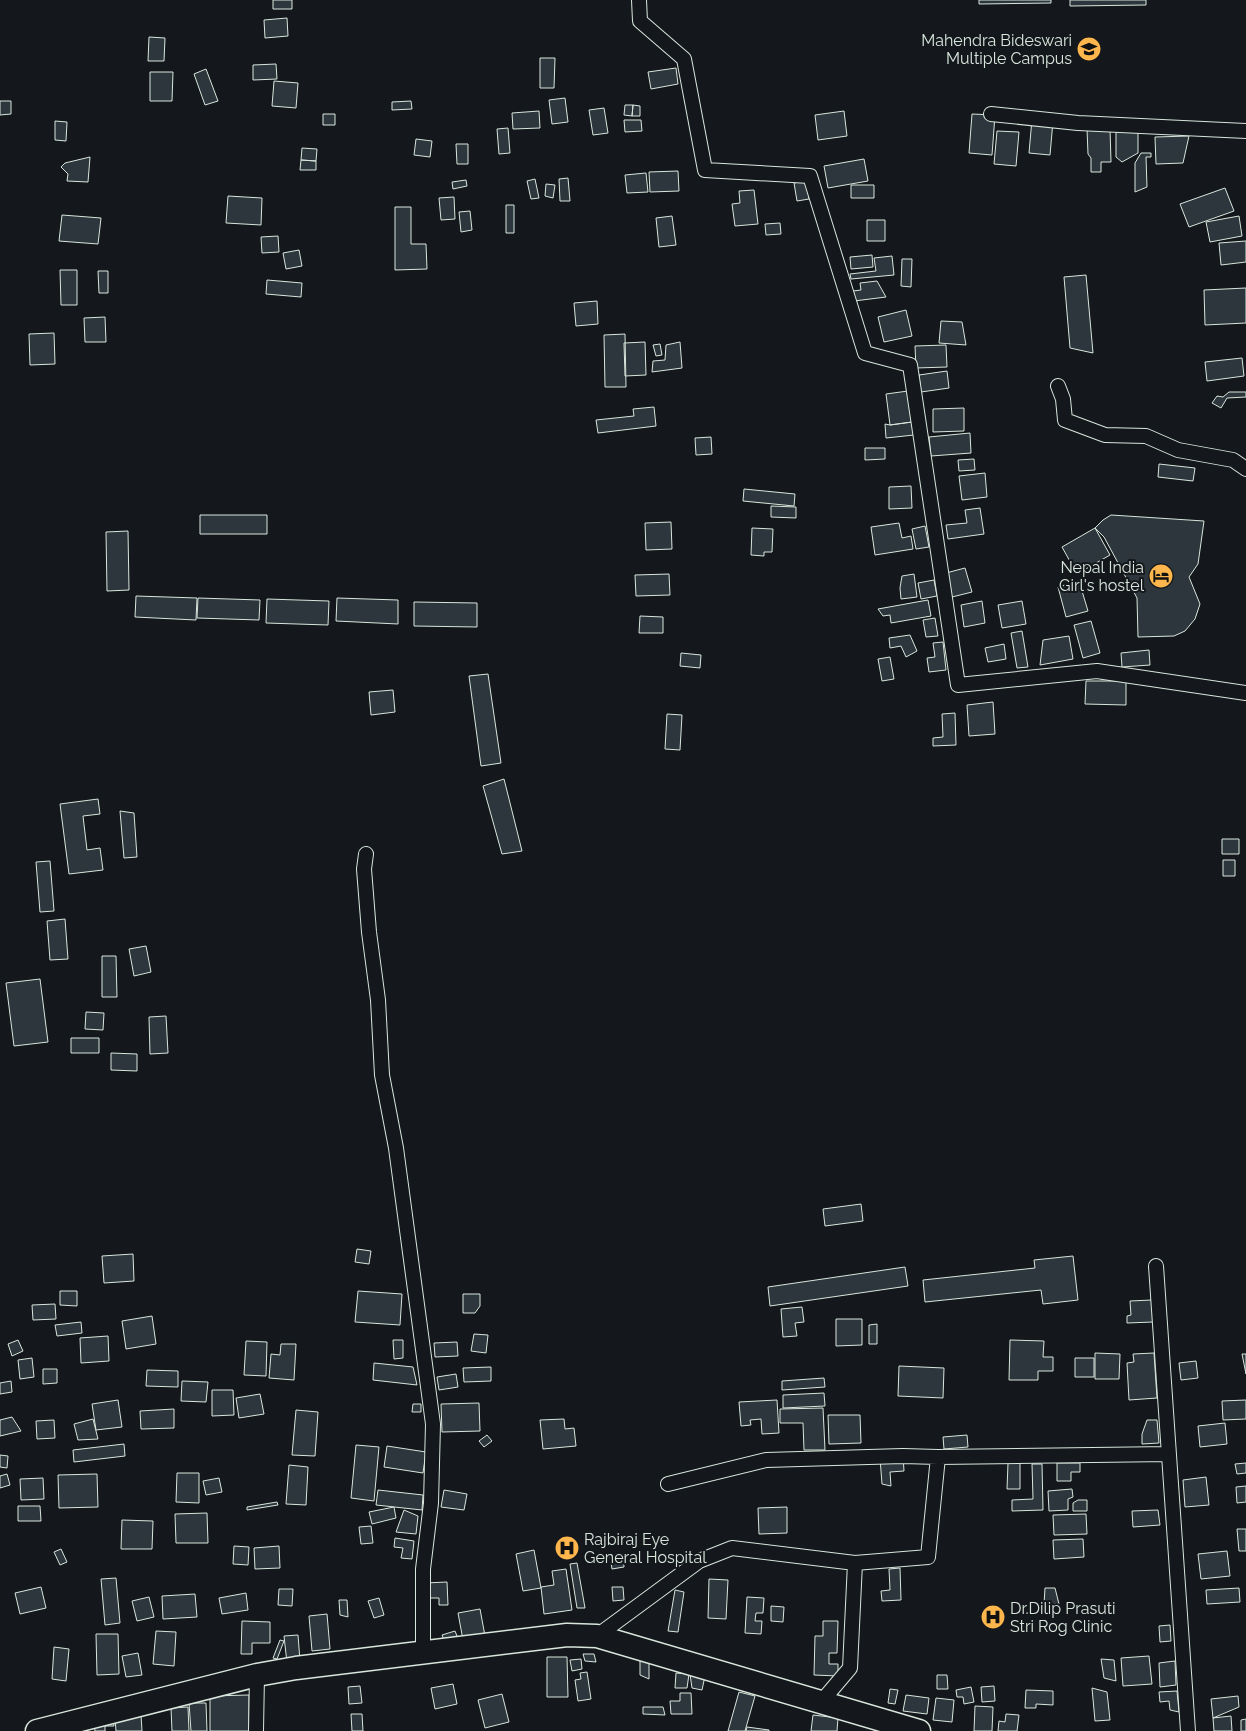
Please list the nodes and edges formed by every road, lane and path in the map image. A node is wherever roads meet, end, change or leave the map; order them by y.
1 (638, 0) edge
2 (991, 114) dead end
3 (1246, 131) edge
4 (1058, 386) dead end
5 (1246, 469) edge
6 (1246, 693) edge
7 (366, 854) dead end
8 (1156, 1266) dead end
9 (1169, 1454) junction
10 (938, 1457) junction
11 (668, 1484) dead end
12 (855, 1563) junction
13 (597, 1636) junction
14 (423, 1653) junction
15 (257, 1675) junction
16 (822, 1702) junction
17 (913, 1730) edge
18 (37, 1731) edge
19 (256, 1731) edge
20 (1188, 1731) edge

1 - 6 street
2 - 3 street
4 - 5 street
7 - 14 street
8 - 9 street
9 - 10 street
9 - 20 street
10 - 11 street
10 - 12 street
12 - 13 street
12 - 16 street
13 - 14 main road
13 - 16 main road
14 - 15 main road
15 - 18 main road
15 - 19 street
16 - 17 main road

